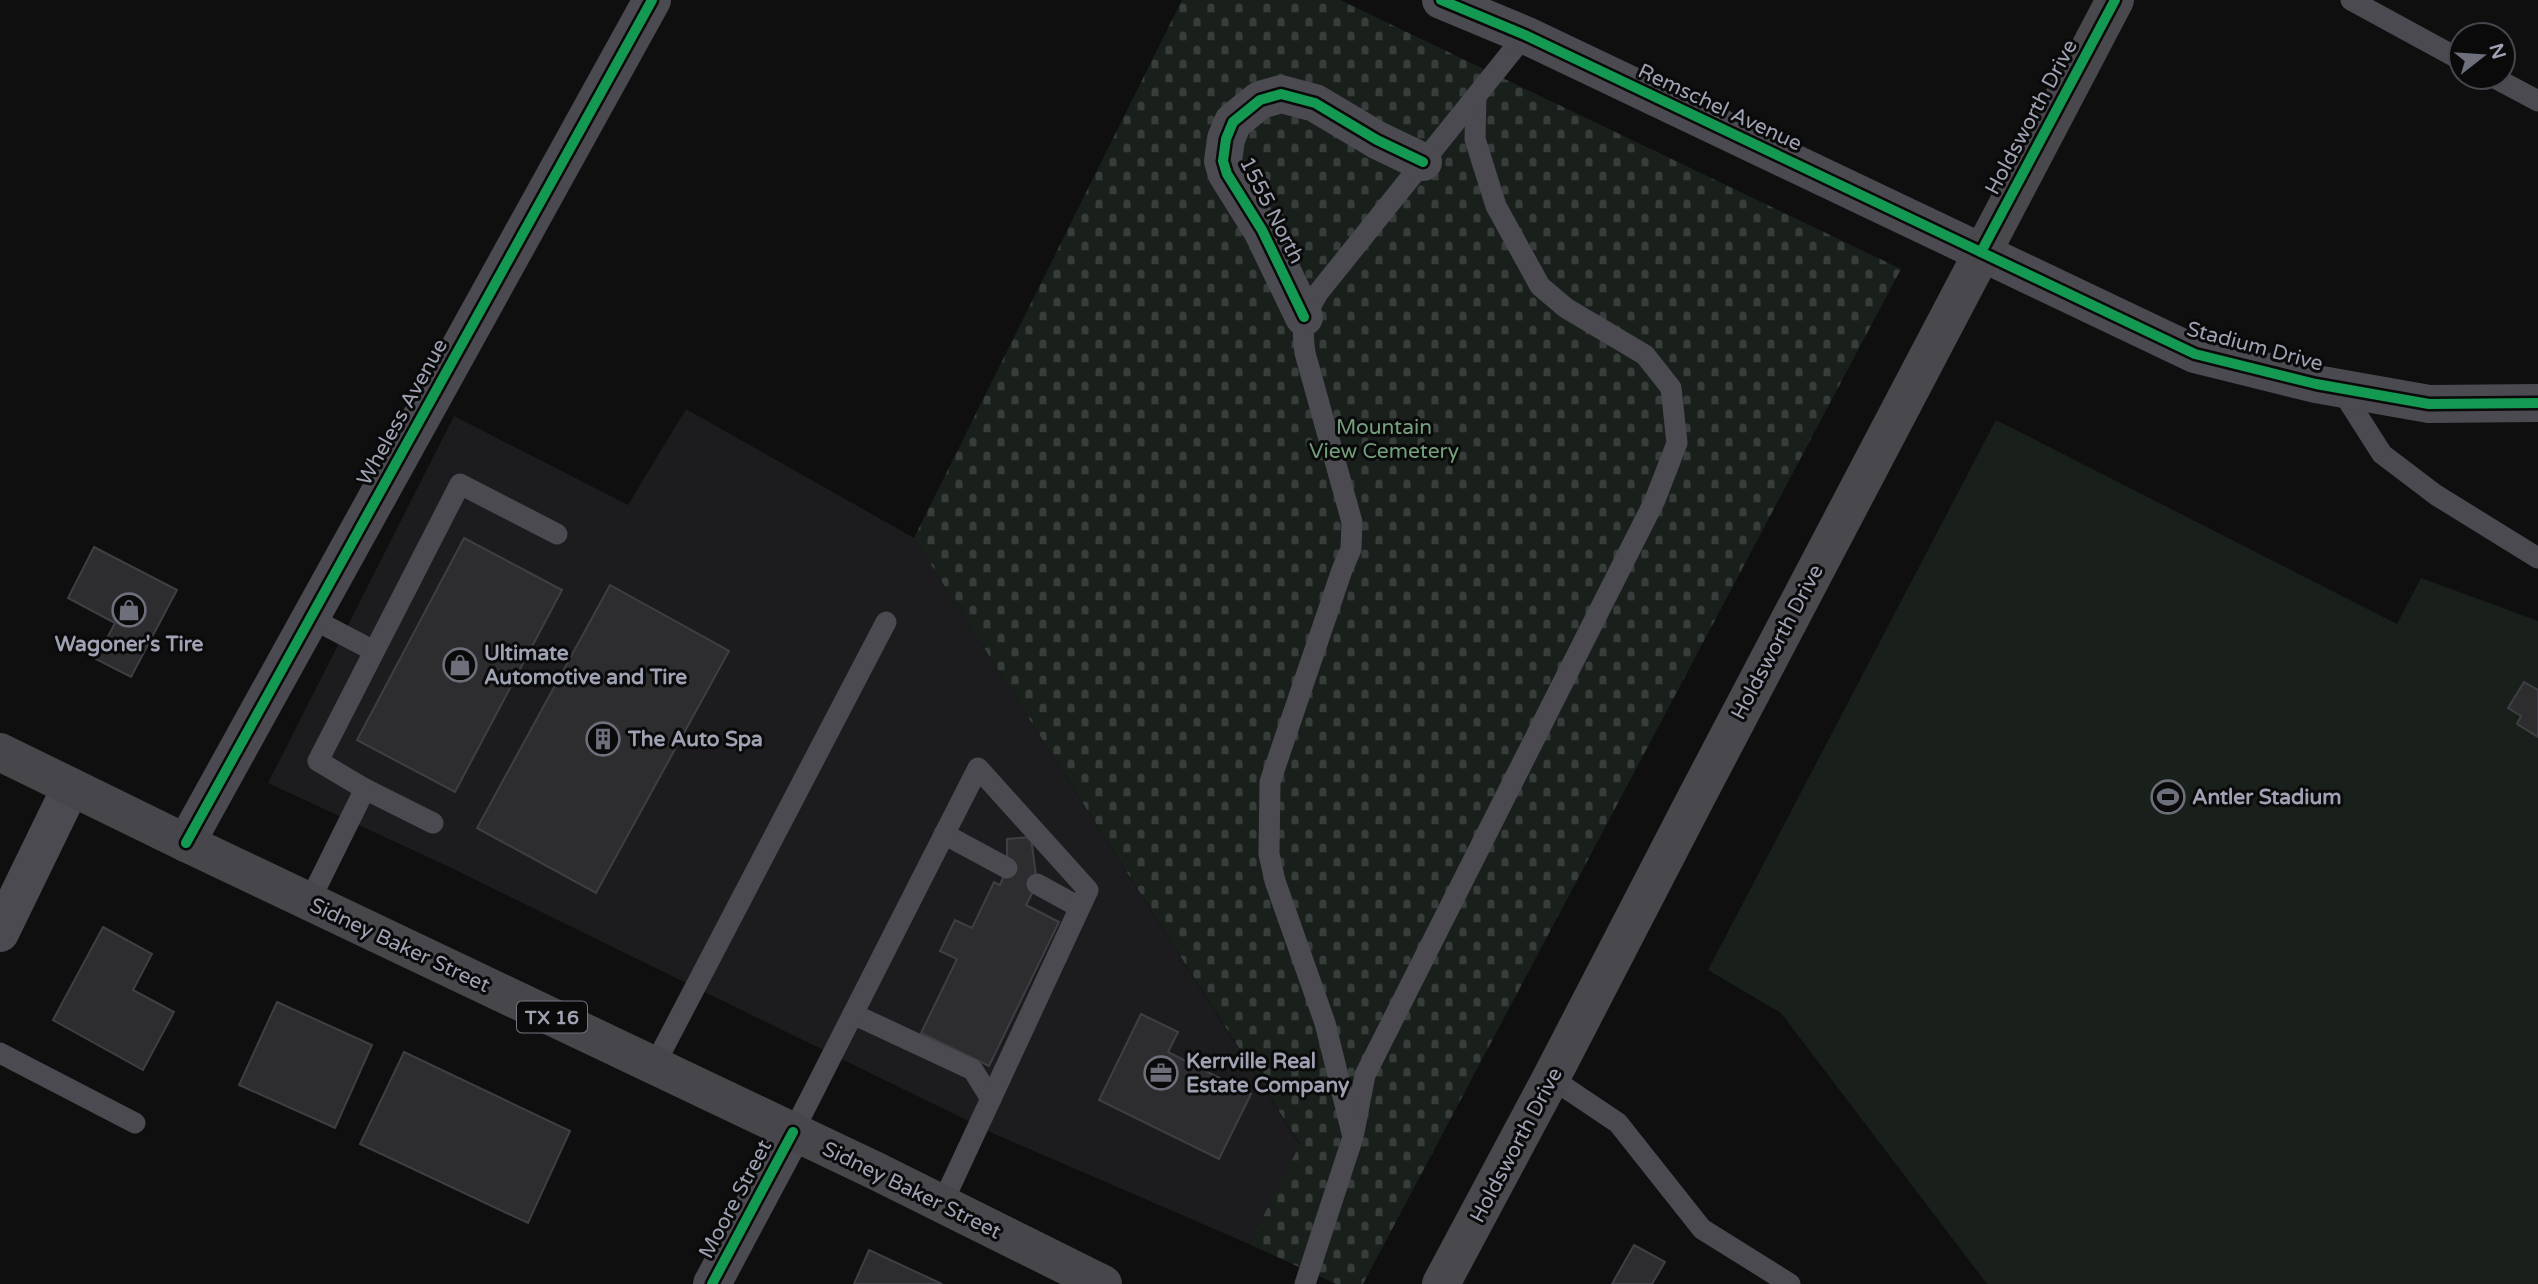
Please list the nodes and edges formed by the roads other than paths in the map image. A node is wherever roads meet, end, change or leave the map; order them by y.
1 (652, 0) edge
2 (1441, 0) edge
3 (2115, 0) edge
4 (2351, 0) edge
5 (1525, 35) junction
6 (2447, 52) edge
7 (2517, 90) edge
8 (1476, 97) junction
9 (2538, 101) edge
10 (1423, 162) junction
11 (1981, 252) junction
12 (1304, 317) junction
13 (2340, 388) junction
14 (2538, 403) edge
15 (557, 534) dead end
16 (2538, 558) edge
17 (310, 618) junction
18 (886, 622) dead end
19 (373, 651) junction
20 (0, 752) edge
21 (71, 787) junction
22 (365, 789) junction
23 (433, 823) dead end
24 (944, 834) junction
25 (186, 843) junction
26 (1007, 868) dead end
27 (1037, 884) dead end
28 (309, 902) junction
29 (1079, 907) junction
30 (0, 933) edge
31 (853, 1014) junction
32 (0, 1053) edge
33 (654, 1066) junction
34 (1551, 1078) junction
35 (991, 1099) junction
36 (135, 1123) dead end
37 (793, 1132) junction
38 (1353, 1137) junction
39 (942, 1204) junction
40 (712, 1284) edge
41 (1103, 1284) edge
42 (1305, 1284) edge
43 (1441, 1284) edge
44 (1790, 1284) edge

1 - 17 street, Wheless Avenue
2 - 5 street, Remschel Avenue
3 - 11 main road, Holdsworth Drive
4 - 6 lane
5 - 8 lane
5 - 11 street, Remschel Avenue
7 - 9 lane
8 - 10 lane
8 - 38 lane
10 - 12 lane
10 - 12 street, 1555 North
11 - 13 street, Stadium Drive
11 - 34 main road, Holdsworth Drive
12 - 38 lane
13 - 14 street, Stadium Drive
13 - 16 lane
15 - 19 lane
17 - 19 lane
17 - 25 street, Wheless Avenue
18 - 33 lane
19 - 22 lane
20 - 21 main road, Sidney Baker Street / TX 16
21 - 25 main road, Sidney Baker Street / TX 16
21 - 30 street
22 - 23 lane
22 - 28 lane
24 - 26 lane
24 - 29 lane
24 - 31 lane
25 - 28 main road, Sidney Baker Street / TX 16
27 - 29 lane
28 - 33 main road, Sidney Baker Street / TX 16
29 - 35 lane
31 - 35 lane
31 - 37 lane
32 - 36 lane
33 - 37 main road, Sidney Baker Street / TX 16
34 - 43 main road, Holdsworth Drive
34 - 44 lane
35 - 39 lane
37 - 39 main road, Sidney Baker Street / TX 16
37 - 40 street, Moore Street
38 - 42 lane
39 - 41 main road, Sidney Baker Street / TX 16

